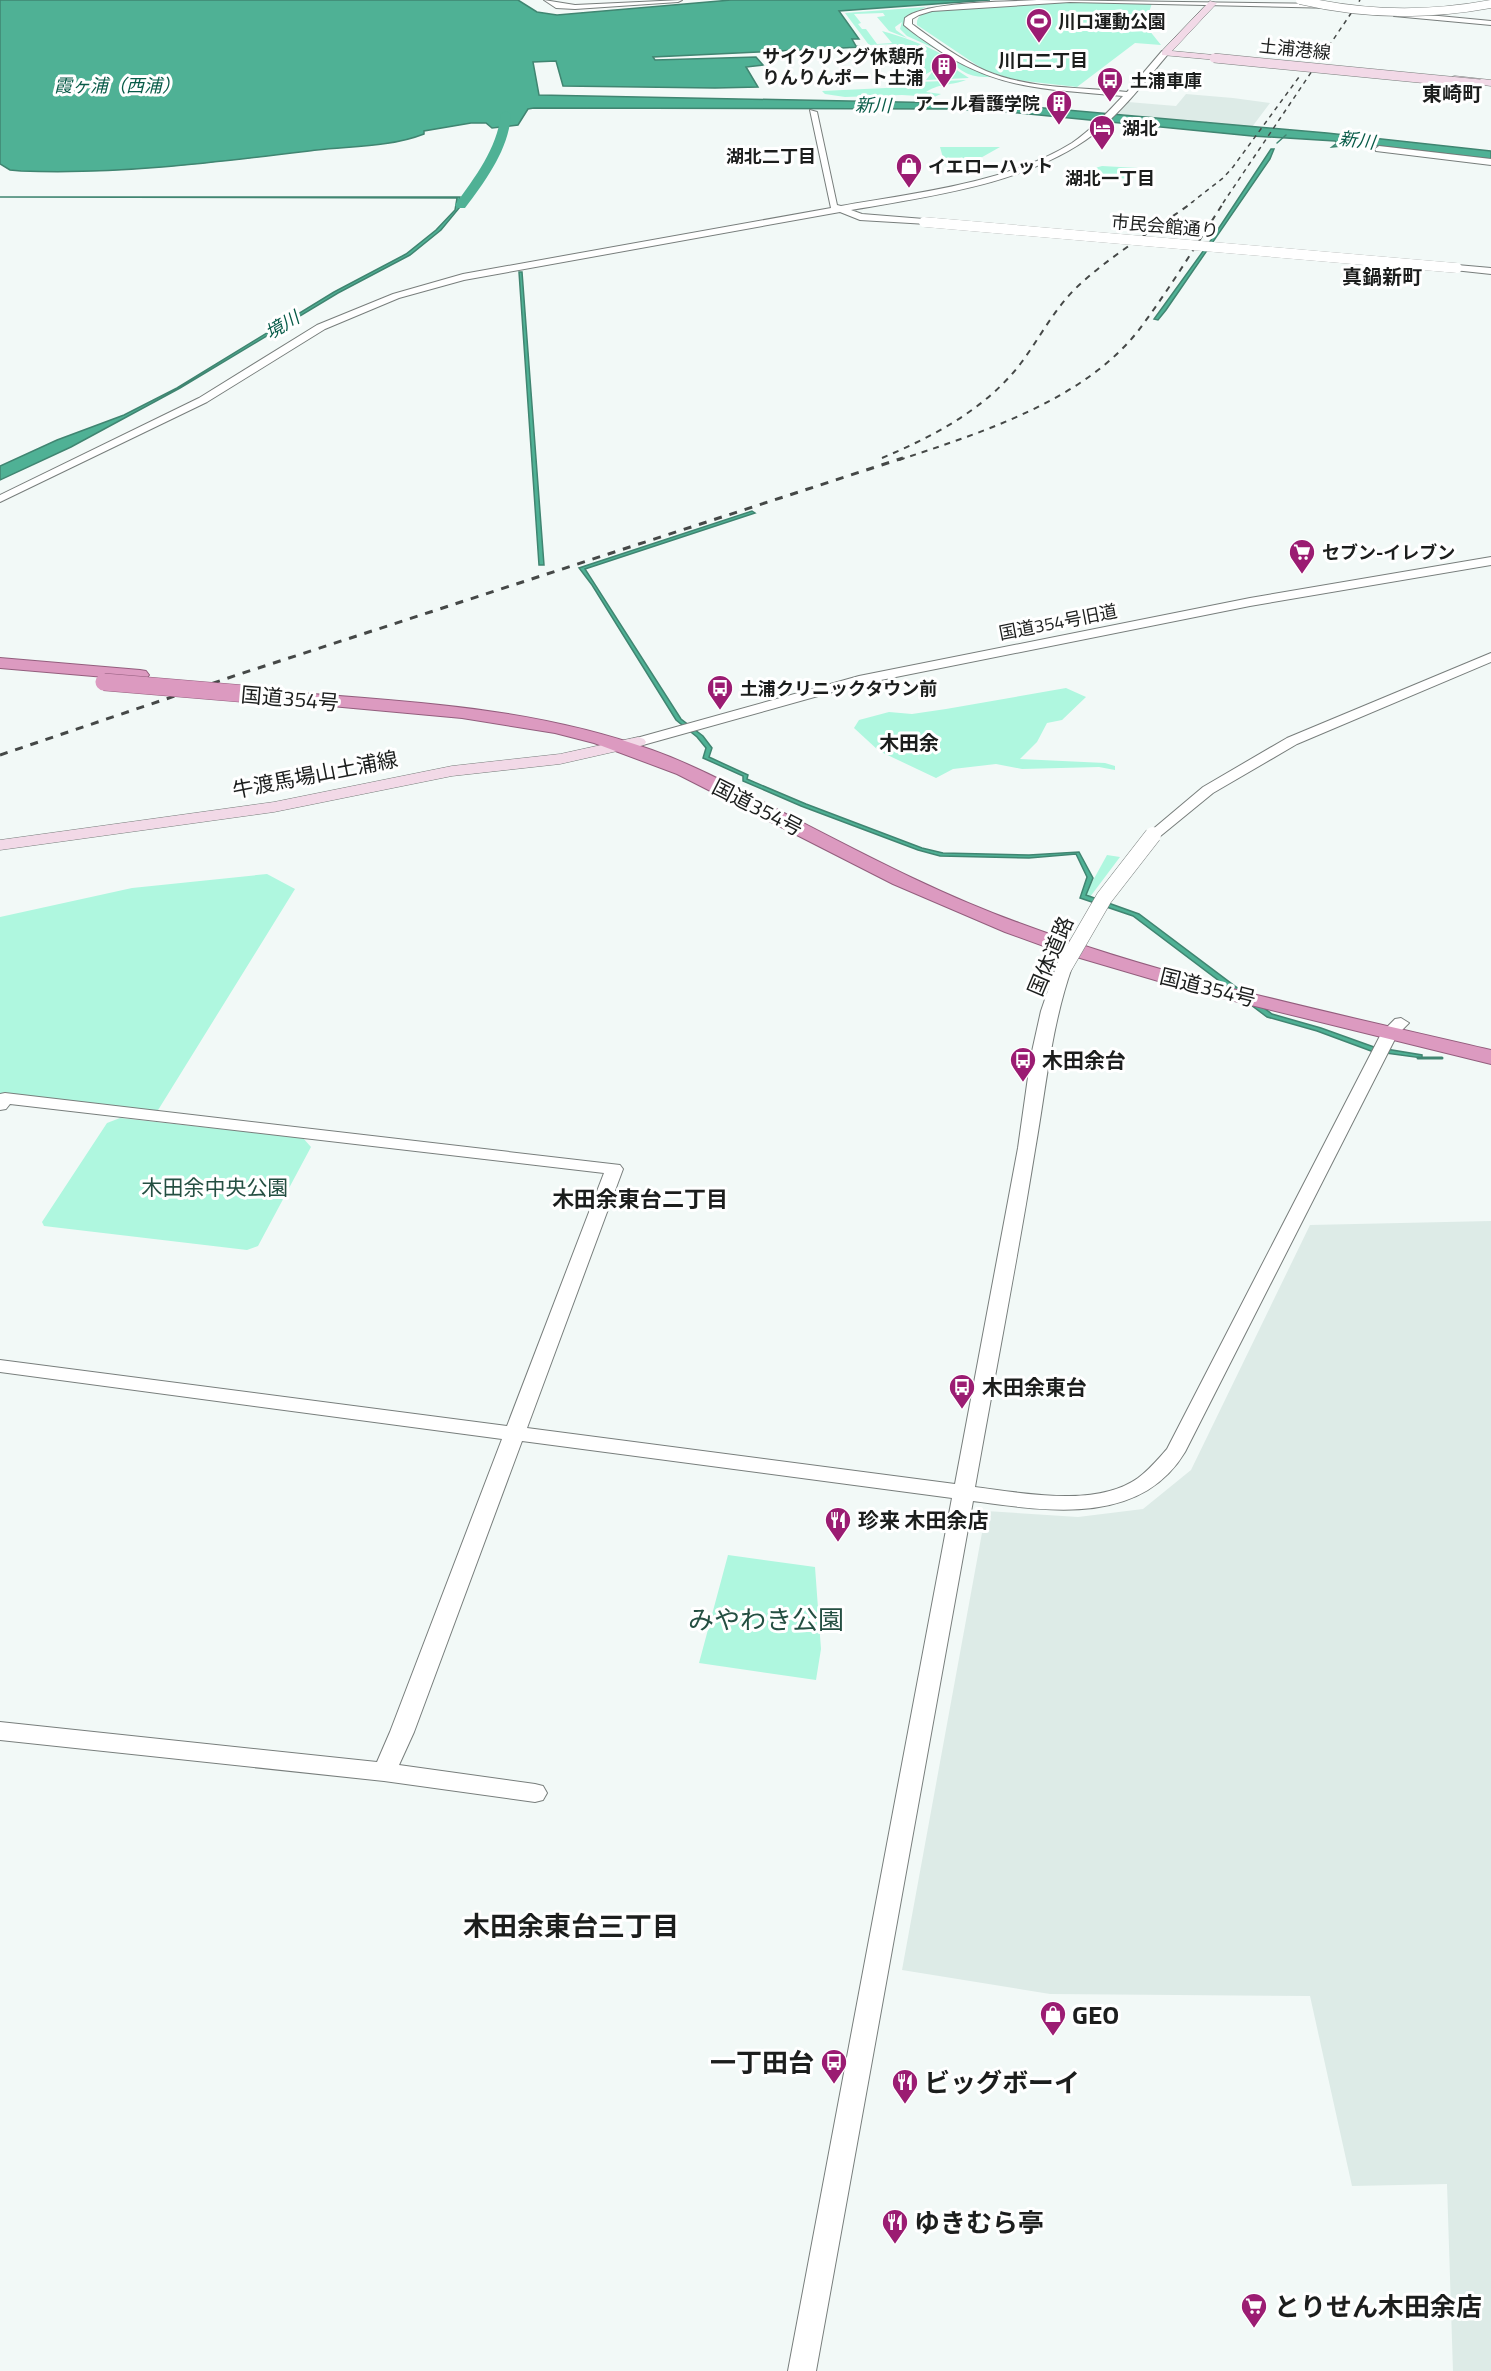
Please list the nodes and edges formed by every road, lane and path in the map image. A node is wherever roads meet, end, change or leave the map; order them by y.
1 (548, 0) edge
2 (678, 0) edge
3 (1300, 0) edge
4 (1408, 0) edge
5 (1214, 1) edge
6 (1491, 4) edge
7 (1345, 7) dead end
8 (1365, 8) dead end
9 (1396, 11) junction
10 (1491, 23) edge
11 (1165, 53) junction
12 (1348, 71) dead end
13 (1491, 85) edge
14 (1127, 94) junction
15 (813, 112) dead end
16 (1379, 149) dead end
17 (1491, 162) edge
18 (838, 209) junction
19 (772, 220) junction
20 (1491, 271) edge
21 (0, 492) edge
22 (0, 499) edge
23 (1491, 561) edge
24 (1491, 657) edge
25 (0, 663) edge
26 (0, 674) edge
27 (280, 692) junction
28 (631, 744) junction
29 (0, 845) edge
30 (1395, 1028) junction
31 (1491, 1046) edge
32 (1491, 1057) edge
33 (0, 1105) edge
34 (0, 1366) edge
35 (514, 1434) junction
36 (963, 1493) junction
37 (0, 1731) edge
38 (384, 1772) junction
39 (536, 1793) dead end
40 (802, 2371) edge

1 - 2 street
3 - 6 street, bridge
4 - 9 street
5 - 7 street
5 - 11 main road
5 - 14 street
8 - 9 street
9 - 10 street
11 - 13 main road, 土浦港線, bridge
11 - 14 street
12 - 13 main road
14 - 18 street
15 - 18 street
16 - 17 street
18 - 19 street
18 - 20 street, 市民会館通り, bridge
19 - 21 street
19 - 22 street
23 - 28 street, 国道354号旧道
24 - 36 street, 国体道路, bridge
25 - 27 highway, 国道354号
26 - 27 highway, 国道354号, bridge
27 - 28 highway, 国道354号
28 - 29 main road, 牛渡馬場山土浦線
28 - 30 highway, 国道354号
30 - 31 highway, 国道354号
30 - 32 highway, 国道354号
30 - 36 street
33 - 35 street
34 - 35 street
35 - 36 street
35 - 38 street
36 - 40 street, 国体道路
37 - 38 street
38 - 39 street

